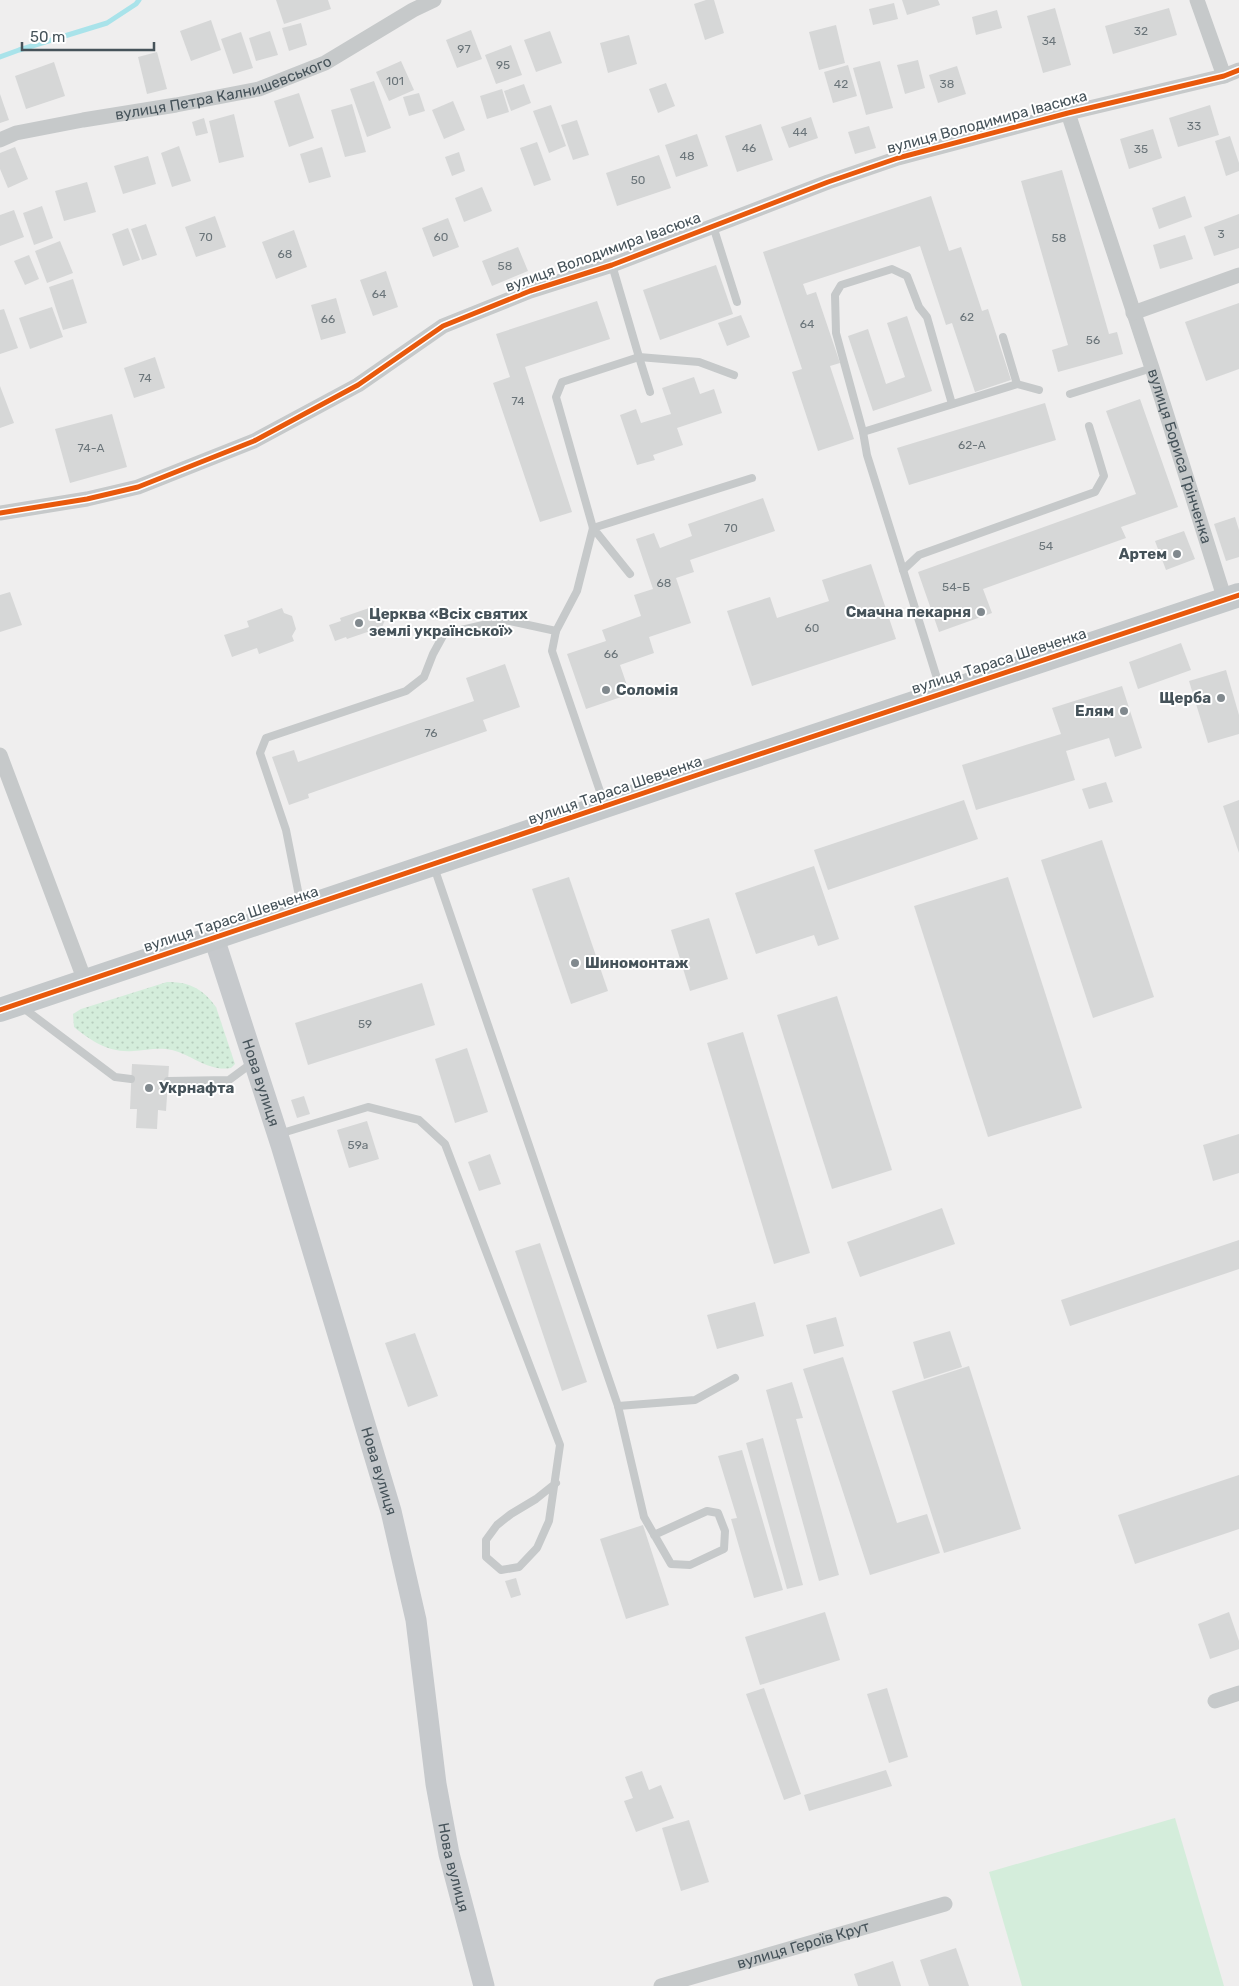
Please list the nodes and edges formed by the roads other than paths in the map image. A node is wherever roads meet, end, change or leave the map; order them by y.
1 (434, 0) edge
2 (1197, 0) edge
3 (1239, 70) edge
4 (1224, 76) junction
5 (1068, 113) junction
6 (0, 140) edge
7 (713, 226) junction
8 (612, 265) junction
9 (1239, 275) edge
10 (737, 302) dead end
11 (1134, 313) junction
12 (1003, 337) dead end
13 (639, 357) junction
14 (1152, 368) junction
15 (734, 375) dead end
16 (1017, 384) junction
17 (1039, 390) dead end
18 (650, 392) dead end
19 (1070, 394) dead end
20 (952, 404) junction
21 (1089, 426) dead end
22 (863, 432) junction
23 (752, 478) dead end
24 (0, 513) edge
25 (593, 528) junction
26 (903, 570) junction
27 (630, 574) dead end
28 (1232, 598) edge
29 (556, 630) junction
30 (942, 693) junction
31 (0, 755) edge
32 (605, 807) junction
33 (433, 865) junction
34 (302, 909) junction
35 (214, 938) junction
36 (85, 981) junction
37 (9, 1007) edge
38 (254, 1062) junction
39 (131, 1079) dead end
40 (168, 1081) dead end
41 (277, 1135) junction
42 (735, 1378) dead end
43 (618, 1406) junction
44 (556, 1483) junction
45 (654, 1535) junction
46 (1239, 1693) edge
47 (1215, 1701) dead end
48 (945, 1904) dead end
49 (484, 1986) edge
50 (661, 1986) edge

1 - 6 street, вулиця Петра Калнишевського
2 - 4 street
3 - 4 street, вулиця Володимира Івасюка
4 - 5 street, вулиця Володимира Івасюка
5 - 7 street, вулиця Володимира Івасюка
5 - 11 street, вулиця Бориса Грінченка
7 - 8 street, вулиця Володимира Івасюка
7 - 10 lane
8 - 13 lane
8 - 24 street, вулиця Володимира Івасюка
9 - 11 street
11 - 14 street, вулиця Бориса Грінченка
12 - 16 lane
13 - 15 lane
13 - 18 lane
13 - 25 lane
14 - 19 lane
14 - 28 street, вулиця Бориса Грінченка
16 - 17 lane
16 - 20 lane
20 - 22 lane
20 - 22 lane
21 - 26 lane
22 - 26 lane
23 - 25 lane
25 - 27 lane
25 - 29 lane
26 - 30 lane
28 - 30 main road, вулиця Тараса Шевченка
29 - 32 lane
29 - 34 lane
30 - 32 main road, вулиця Тараса Шевченка
31 - 36 street
32 - 33 main road, вулиця Тараса Шевченка
33 - 34 main road, вулиця Тараса Шевченка
33 - 43 lane
34 - 35 main road, вулиця Тараса Шевченка
35 - 36 main road, вулиця Тараса Шевченка
35 - 38 street, Нова вулиця
36 - 37 main road, вулиця Тараса Шевченка
37 - 39 lane
38 - 40 lane
38 - 41 street, Нова вулиця
41 - 44 lane
41 - 49 street, Нова вулиця
42 - 43 lane
43 - 45 lane
44 - 44 lane
45 - 45 lane
46 - 47 street
48 - 50 street, вулиця Героїв Крут

